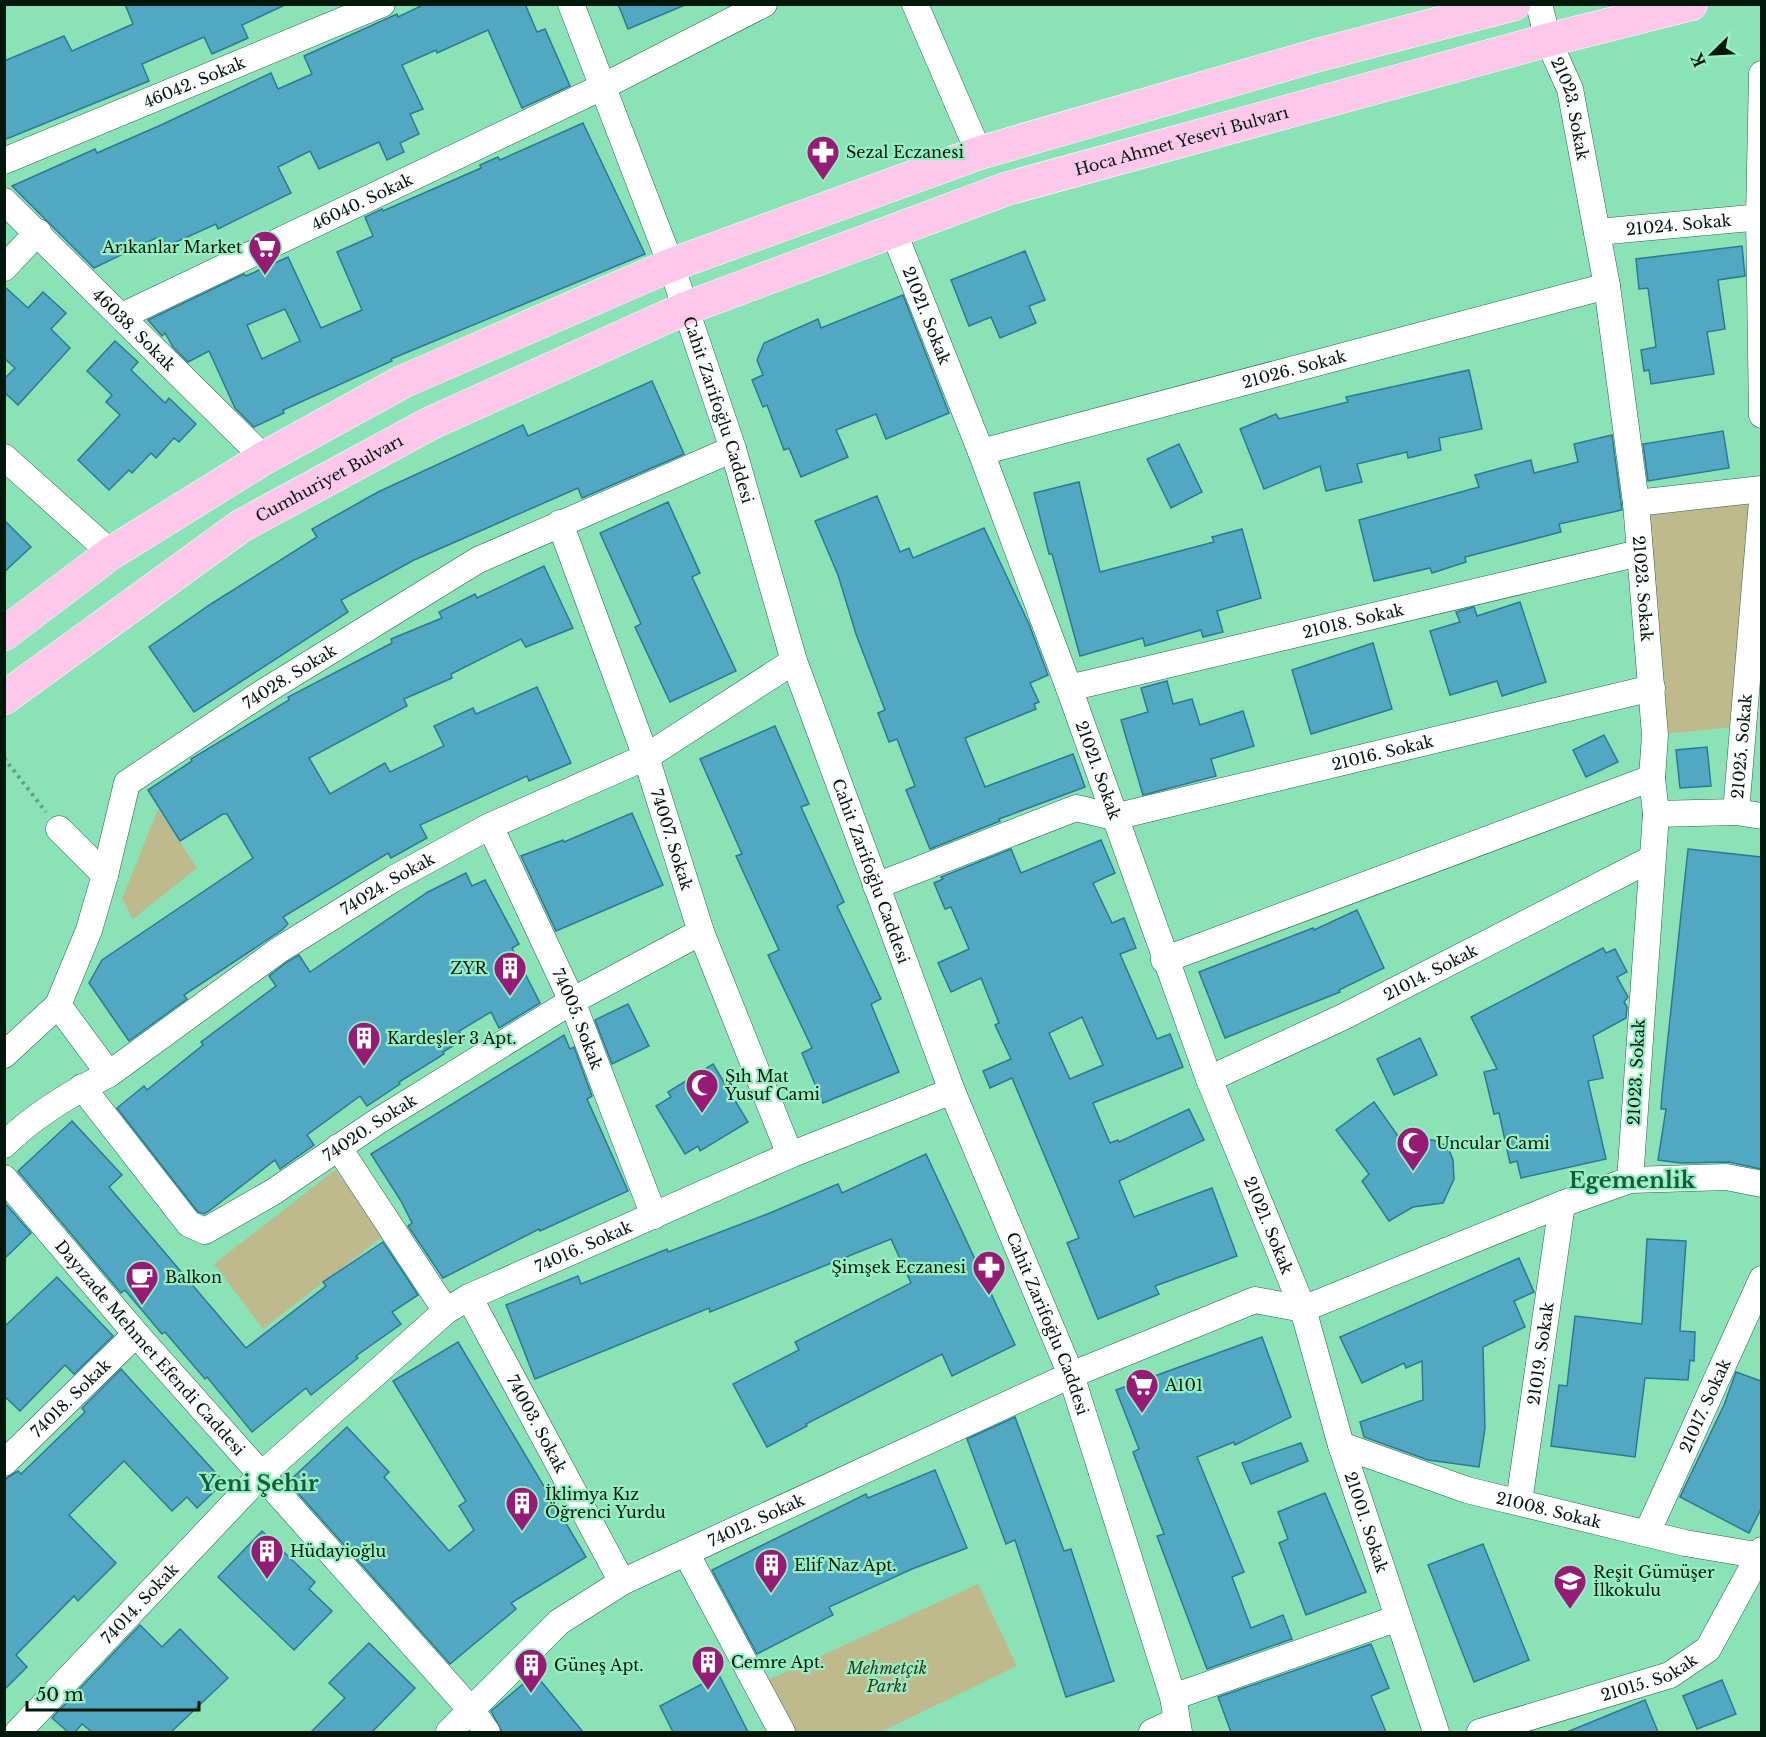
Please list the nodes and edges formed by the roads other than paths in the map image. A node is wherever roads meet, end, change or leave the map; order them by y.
1 (382, 4) edge
2 (571, 4) edge
3 (764, 4) edge
4 (915, 4) edge
5 (1514, 4) edge
6 (1539, 4) edge
7 (1691, 4) edge
8 (1548, 40) junction
9 (1761, 74) edge
10 (602, 87) junction
11 (979, 153) junction
12 (4, 161) edge
13 (4, 201) edge
14 (1760, 217) edge
15 (893, 230) junction
16 (38, 232) junction
17 (1597, 232) junction
18 (671, 265) junction
19 (4, 268) edge
20 (1607, 286) junction
21 (684, 309) junction
22 (122, 316) junction
23 (1761, 415) edge
24 (733, 449) junction
25 (981, 452) junction
26 (4, 458) edge
27 (264, 458) junction
28 (1761, 489) edge
29 (1761, 501) edge
30 (1636, 502) junction
31 (560, 523) junction
32 (111, 553) junction
33 (1639, 553) junction
34 (4, 634) edge
35 (794, 661) junction
36 (1069, 688) junction
37 (1652, 688) junction
38 (4, 698) edge
39 (646, 757) junction
40 (1652, 778) junction
41 (1736, 812) junction
42 (1656, 814) junction
43 (1761, 816) edge
44 (1114, 817) junction
45 (490, 826) junction
46 (59, 829) road end
47 (1651, 859) junction
48 (105, 875) junction
49 (876, 886) junction
50 (700, 932) junction
51 (1164, 960) junction
52 (572, 1001) junction
53 (58, 1005) junction
54 (4, 1056) edge
55 (109, 1074) junction
56 (1209, 1080) junction
57 (82, 1087) junction
58 (952, 1091) junction
59 (8, 1132) edge
60 (338, 1147) junction
61 (790, 1155) junction
62 (4, 1178) edge
63 (1630, 1180) junction
64 (1761, 1184) edge
65 (1562, 1204) junction
66 (654, 1216) junction
67 (1761, 1279) edge
68 (469, 1297) junction
69 (1303, 1309) junction
70 (447, 1311) junction
71 (136, 1334) junction
72 (1071, 1375) junction
73 (1341, 1445) junction
74 (4, 1463) edge
75 (261, 1475) junction
76 (1519, 1502) junction
77 (1647, 1533) junction
78 (686, 1553) junction
79 (1760, 1554) edge
80 (622, 1582) junction
81 (1398, 1617) junction
82 (472, 1711) junction
83 (1176, 1717) edge
84 (18, 1732) edge
85 (449, 1732) edge
86 (487, 1732) edge
87 (782, 1732) edge
88 (1152, 1732) edge
89 (1436, 1732) edge
90 (1480, 1732) edge

1 - 12 street, 46042. Sokak
2 - 10 street, Cahit Zarifoğlu Caddesi
3 - 10 street, 46040. Sokak
4 - 11 street
5 - 11 main road
6 - 8 street, 21023. Sokak
7 - 8 main road, Hoca Ahmet Yesevi Bulvarı
8 - 15 main road, Hoca Ahmet Yesevi Bulvarı
8 - 17 street, 21023. Sokak
9 - 14 street
10 - 18 street, Cahit Zarifoğlu Caddesi
10 - 22 street, 46040. Sokak
11 - 18 main road
13 - 16 street, 46038. Sokak
14 - 17 street, 21024. Sokak
14 - 23 street
15 - 21 main road, Hoca Ahmet Yesevi Bulvarı
15 - 25 street, 21021. Sokak
16 - 19 street
16 - 22 street, 46038. Sokak
17 - 20 street, 21023. Sokak
18 - 21 street, Cahit Zarifoğlu Caddesi
18 - 27 main road
20 - 25 street, 21026. Sokak
20 - 30 street, 21023. Sokak
21 - 24 street, Cahit Zarifoğlu Caddesi
21 - 38 main road, Cumhuriyet Bulvarı
22 - 27 street, 46038. Sokak
24 - 31 street, 74028. Sokak
24 - 35 street, Cahit Zarifoğlu Caddesi
25 - 36 street, 21021. Sokak
26 - 32 street
27 - 32 main road
28 - 30 street
29 - 41 street, 21025. Sokak
30 - 33 street, 21023. Sokak
31 - 39 street, 74007. Sokak
31 - 48 street, 74028. Sokak
32 - 34 main road
33 - 36 street, 21018. Sokak
33 - 37 street, 21023. Sokak
35 - 39 street, 74024. Sokak
35 - 49 street, Cahit Zarifoğlu Caddesi
36 - 44 street, 21021. Sokak
37 - 40 street, 21023. Sokak
37 - 44 street, 21016. Sokak
39 - 45 street, 74024. Sokak
39 - 50 street, 74007. Sokak
40 - 42 street, 21023. Sokak
40 - 51 street
41 - 42 street
41 - 43 street
42 - 47 street, 21023. Sokak
44 - 49 street
44 - 51 street, 21021. Sokak
45 - 52 street, 74005. Sokak
45 - 55 street, 74024. Sokak
46 - 48 street
47 - 56 street, 21014. Sokak
47 - 63 street, 21023. Sokak
48 - 53 street, 74028. Sokak
49 - 58 street, Cahit Zarifoğlu Caddesi
50 - 52 street, 74020. Sokak
50 - 61 street, 74007. Sokak
51 - 56 street, 21021. Sokak
52 - 60 street, 74020. Sokak
52 - 66 street, 74005. Sokak
53 - 54 street, 74028. Sokak
53 - 55 street
55 - 57 street, 74024. Sokak
56 - 69 street, 21021. Sokak
57 - 59 street, 74024. Sokak
57 - 60 street, 74020. Sokak
58 - 61 street, 74016. Sokak
58 - 72 street, Cahit Zarifoğlu Caddesi
60 - 70 street
61 - 66 street, 74016. Sokak
62 - 71 street, Dayızade Mehmet Efendi Caddesi
63 - 64 street
63 - 65 street
65 - 69 street
65 - 76 street, 21019. Sokak
66 - 68 street, 74016. Sokak
67 - 77 street, 21017. Sokak
68 - 70 street, 74016. Sokak
68 - 80 street, 74003. Sokak
69 - 72 street, 74012. Sokak
69 - 73 street, 21001. Sokak
70 - 75 street, 74016. Sokak
71 - 74 street, 74018. Sokak
71 - 75 street, Dayızade Mehmet Efendi Caddesi
72 - 78 street, 74012. Sokak
72 - 83 street, Cahit Zarifoğlu Caddesi
73 - 76 street, 21008. Sokak
73 - 81 street, 21001. Sokak
75 - 82 street, Dayızade Mehmet Efendi Caddesi
75 - 84 street, 74014. Sokak
76 - 77 street, 21008. Sokak
77 - 79 street, 21008. Sokak
78 - 80 street, 74012. Sokak
78 - 87 street
79 - 90 street, 21015. Sokak
80 - 82 street, 74012. Sokak
81 - 83 street
81 - 89 street, 21001. Sokak
82 - 85 street, 74012. Sokak
82 - 86 street, Dayızade Mehmet Efendi Caddesi
83 - 88 street

